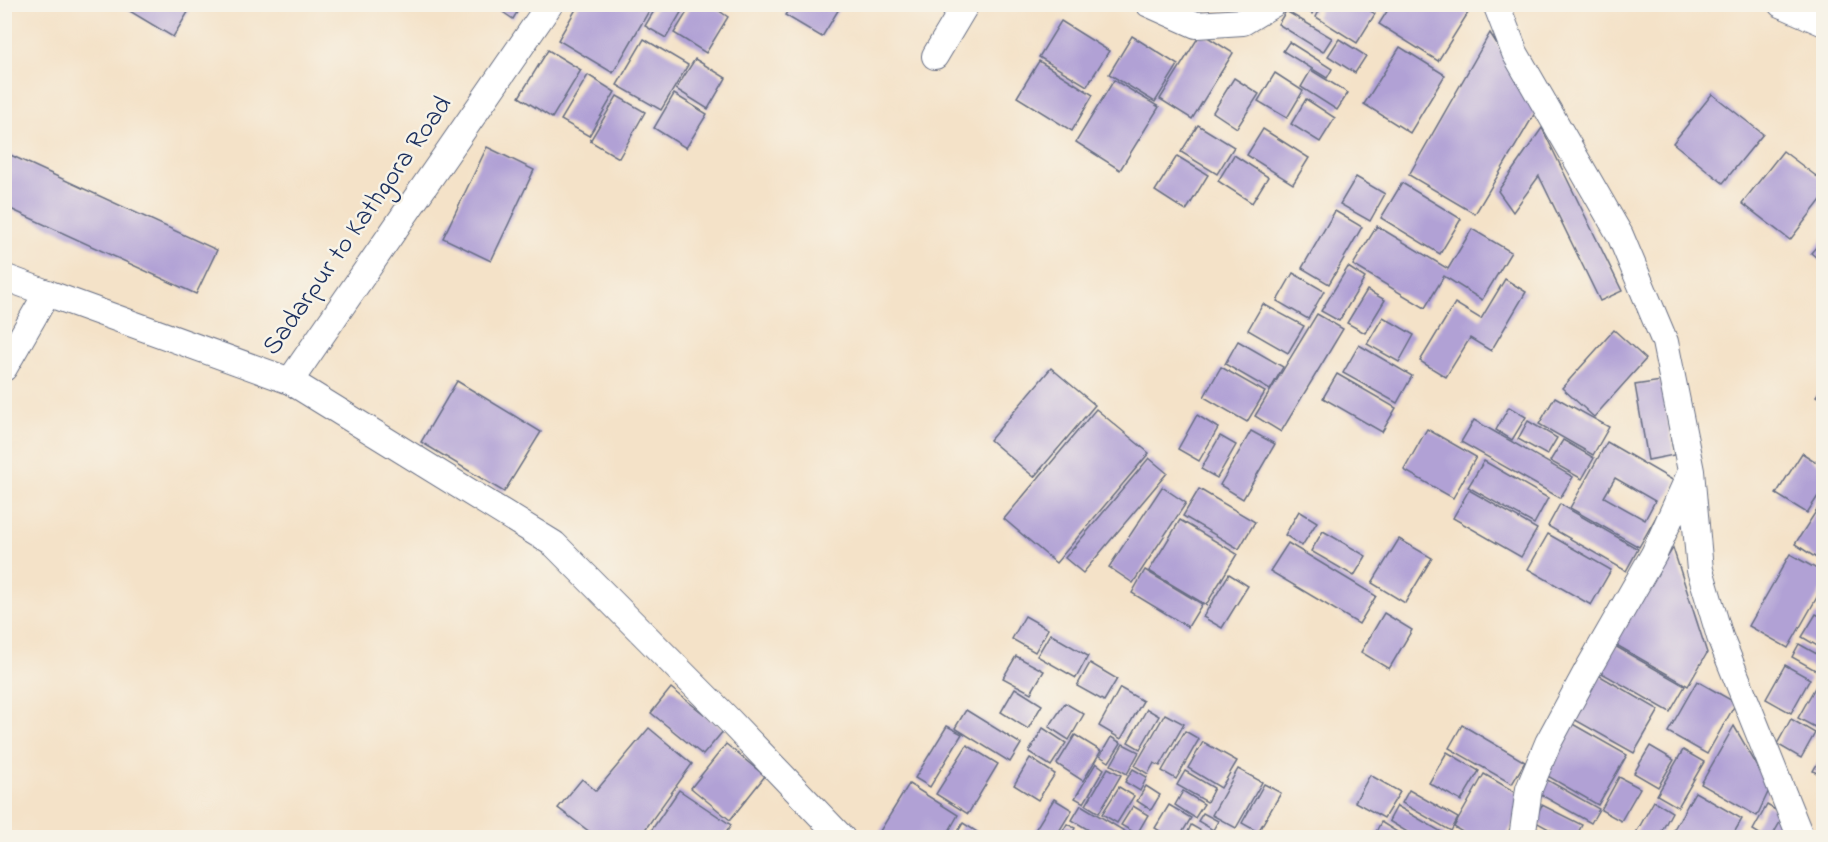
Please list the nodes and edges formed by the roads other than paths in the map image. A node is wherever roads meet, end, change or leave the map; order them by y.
1 (550, 4) edge
2 (966, 4) edge
3 (1149, 4) edge
4 (1273, 4) edge
5 (1497, 4) edge
6 (1781, 4) edge
7 (1824, 23) edge
8 (935, 56) dead end
9 (4, 278) edge
10 (47, 293) junction
11 (4, 368) edge
12 (290, 381) junction
13 (1691, 471) junction
14 (842, 837) edge
15 (1522, 837) edge
16 (1802, 837) edge

1 - 12 street, Sadarpur to Kathgora Road
2 - 8 street
3 - 4 street
5 - 13 street
6 - 7 street
9 - 10 street, Sadarpur to Kathgora Road
10 - 11 street
10 - 12 street, Sadarpur to Kathgora Road
12 - 14 street
13 - 15 street
13 - 16 street

